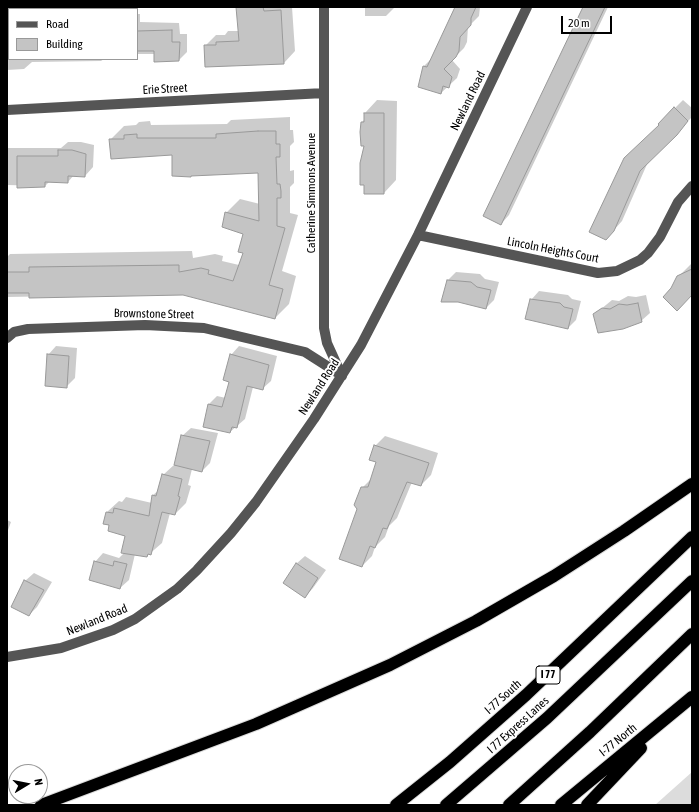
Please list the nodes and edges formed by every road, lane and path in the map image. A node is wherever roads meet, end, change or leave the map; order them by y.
1 (324, 7) edge
2 (527, 7) edge
3 (324, 93) junction
4 (7, 110) edge
5 (692, 186) edge
6 (418, 235) junction
7 (7, 338) edge
8 (342, 376) junction
9 (692, 484) edge
10 (692, 537) edge
11 (692, 580) edge
12 (692, 634) edge
13 (7, 657) edge
14 (692, 697) edge
15 (674, 712) junction
16 (41, 805) edge
17 (396, 805) edge
18 (446, 805) edge
19 (509, 805) edge
20 (562, 805) edge
21 (587, 805) edge

1 - 3 street, Catherine Simmons Avenue
2 - 6 street, Newland Road
3 - 4 street, Erie Street
3 - 8 street, Catherine Simmons Avenue
5 - 6 street, Lincoln Heights Court
6 - 8 street, Newland Road
7 - 8 street, Brownstone Street
8 - 13 street, Newland Road
9 - 16 highway
10 - 17 highway, I-77 South / I 77
11 - 18 highway, I 77 Express Lanes / I 77
12 - 19 highway
14 - 15 highway, I-77 North
15 - 20 highway, I-77 North
15 - 21 highway

